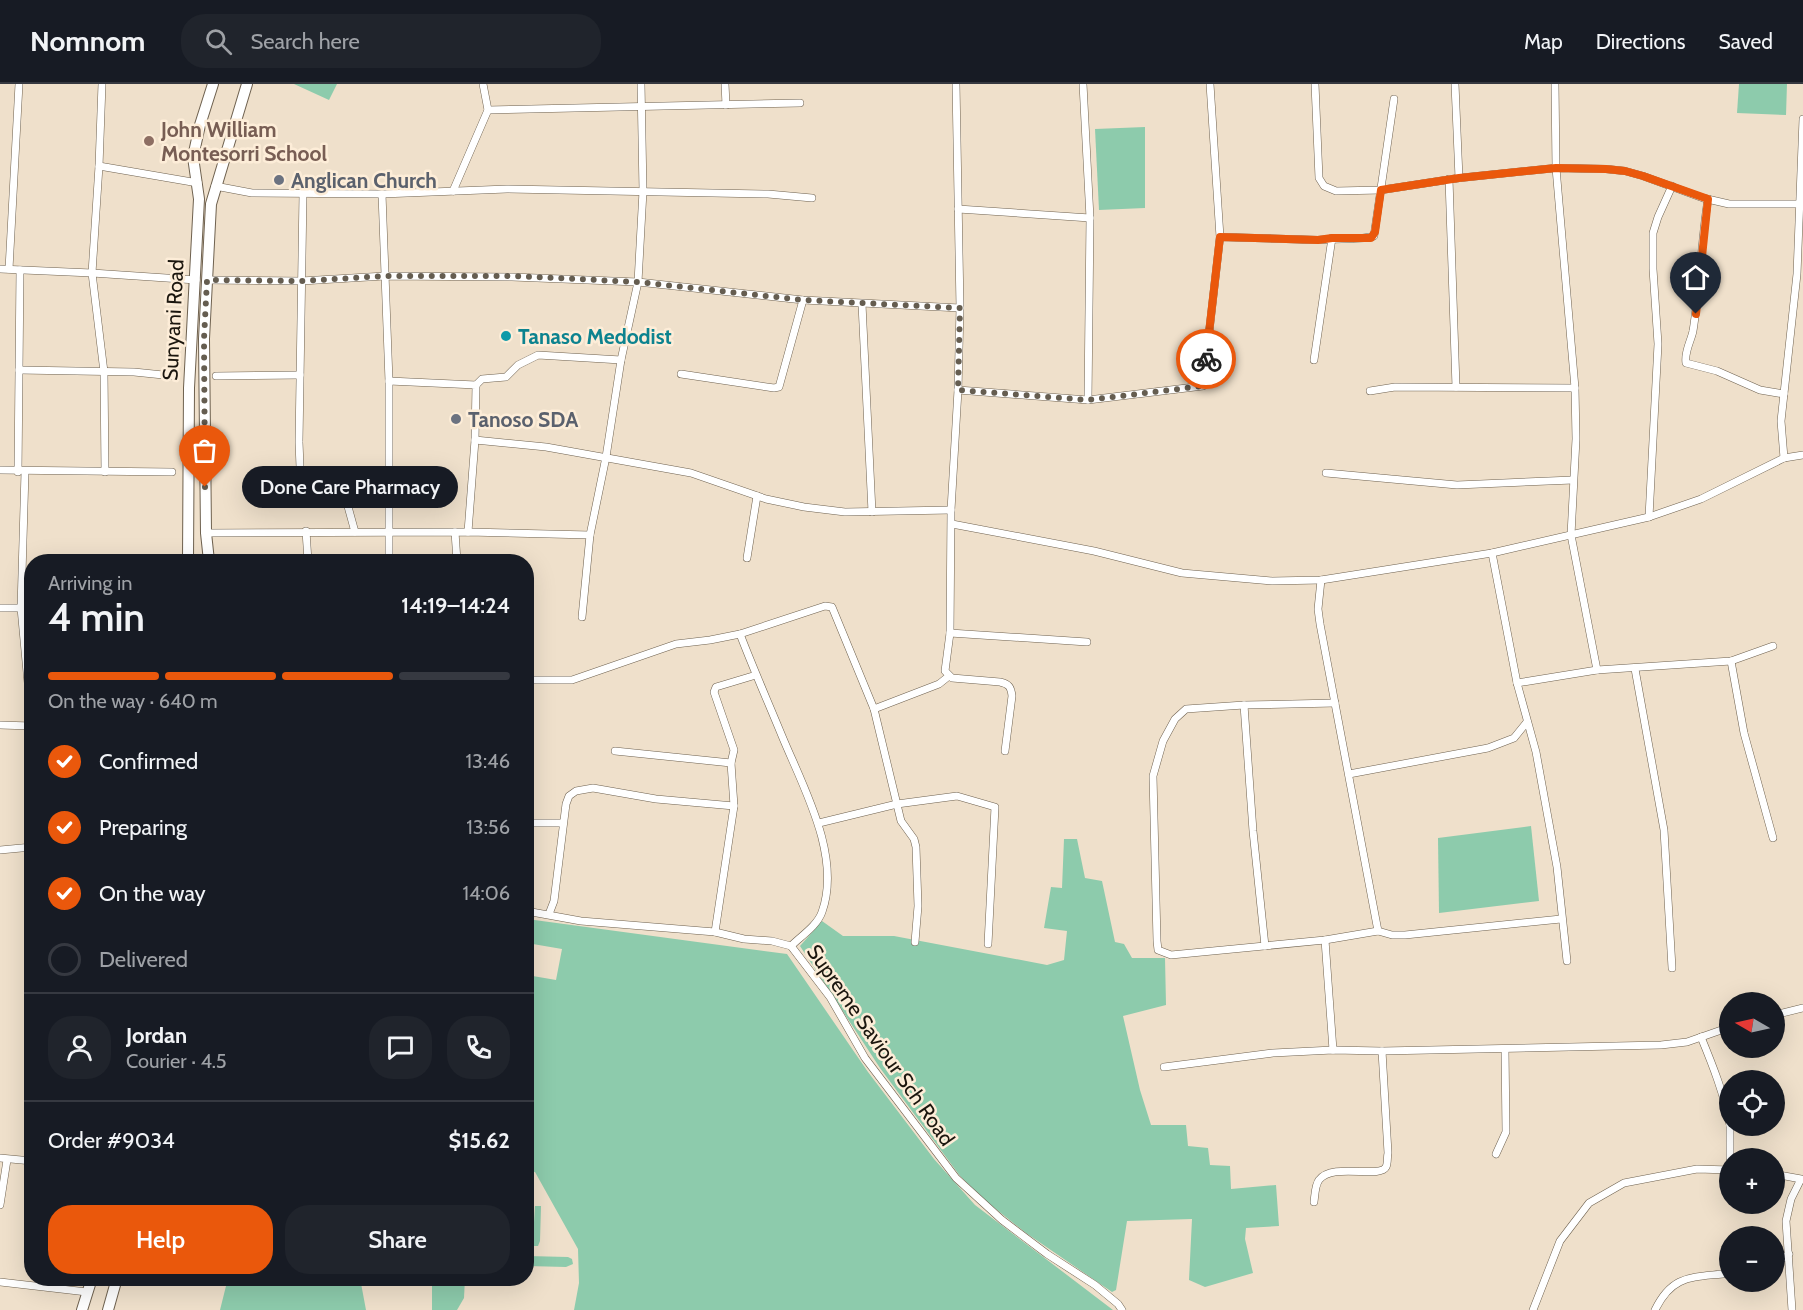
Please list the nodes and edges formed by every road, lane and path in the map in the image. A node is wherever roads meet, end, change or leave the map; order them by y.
1 (19, 84) edge
2 (102, 84) edge
3 (213, 84) edge
4 (247, 84) edge
5 (483, 84) edge
6 (641, 84) edge
7 (725, 84) edge
8 (956, 84) edge
9 (1083, 84) edge
10 (1210, 84) edge
11 (1315, 84) edge
12 (1455, 84) edge
13 (1555, 84) edge
14 (1394, 99) dead end
15 (800, 103) dead end
16 (726, 105) junction
17 (641, 108) junction
18 (488, 110) junction
19 (1803, 119) edge
20 (99, 166) junction
21 (1556, 168) junction
22 (1459, 178) junction
23 (1449, 179) junction
24 (198, 183) junction
25 (215, 186) junction
26 (1672, 186) junction
27 (1381, 190) junction
28 (453, 191) junction
29 (643, 191) junction
30 (303, 194) junction
31 (382, 194) junction
32 (812, 198) dead end
33 (1708, 199) junction
34 (1801, 204) junction
35 (958, 209) junction
36 (1090, 218) junction
37 (1220, 237) junction
38 (1332, 238) junction
39 (0, 269) edge
40 (9, 269) junction
41 (20, 270) junction
42 (92, 273) junction
43 (385, 276) junction
44 (201, 280) junction
45 (302, 281) junction
46 (638, 282) junction
47 (803, 300) junction
48 (862, 304) junction
49 (960, 308) junction
50 (621, 360) junction
51 (1314, 360) dead end
52 (19, 370) junction
53 (104, 372) junction
54 (681, 374) dead end
55 (173, 375) dead end
56 (300, 375) junction
57 (216, 376) dead end
58 (389, 381) junction
59 (476, 385) junction
60 (1456, 387) junction
61 (1575, 388) junction
62 (958, 390) junction
63 (1370, 391) dead end
64 (1784, 394) junction
65 (1088, 400) junction
66 (475, 440) junction
67 (1803, 456) edge
68 (606, 457) junction
69 (1784, 458) junction
70 (0, 470) edge
71 (22, 472) junction
72 (105, 472) junction
73 (172, 472) dead end
74 (1326, 473) dead end
75 (1573, 480) junction
76 (757, 496) junction
77 (951, 510) junction
78 (872, 512) junction
79 (1649, 517) junction
80 (952, 524) junction
81 (306, 531) junction
82 (355, 532) junction
83 (455, 532) junction
84 (468, 532) junction
85 (206, 533) junction
86 (388, 533) junction
87 (590, 535) junction
88 (1571, 535) junction
89 (1492, 553) junction
90 (188, 554) edge
91 (208, 554) edge
92 (308, 554) edge
93 (389, 554) edge
94 (457, 554) edge
95 (747, 558) dead end
96 (1321, 580) junction
97 (0, 608) edge
98 (21, 608) junction
99 (582, 617) dead end
100 (950, 633) junction
101 (740, 634) junction
102 (24, 640) edge
103 (1087, 642) dead end
104 (1773, 646) dead end
105 (1731, 661) junction
106 (1635, 669) junction
107 (1597, 670) junction
108 (756, 675) junction
109 (948, 678) junction
110 (534, 680) edge
111 (1517, 683) junction
112 (1335, 702) junction
113 (1244, 705) junction
114 (874, 709) junction
115 (1527, 722) junction
116 (0, 725) edge
117 (24, 726) edge
118 (615, 751) dead end
119 (1005, 751) dead end
120 (731, 763) junction
121 (1349, 774) junction
122 (897, 804) junction
123 (734, 806) junction
124 (534, 823) edge
125 (564, 823) junction
126 (819, 823) junction
127 (1773, 838) dead end
128 (24, 848) edge
129 (0, 850) edge
130 (534, 912) edge
131 (549, 914) junction
132 (1561, 919) junction
133 (1378, 931) junction
134 (715, 932) junction
135 (1325, 940) junction
136 (915, 942) dead end
137 (988, 944) dead end
138 (791, 946) junction
139 (1265, 946) junction
140 (1567, 961) dead end
141 (1672, 968) dead end
142 (1803, 1008) edge
143 (1785, 1012) edge
144 (1719, 1031) edge
145 (1701, 1037) junction
146 (1505, 1049) junction
147 (1333, 1050) junction
148 (1382, 1051) junction
149 (1164, 1067) dead end
150 (1719, 1083) edge
151 (1496, 1154) dead end
152 (4, 1159) edge
153 (24, 1160) edge
154 (1719, 1170) edge
155 (1785, 1176) edge
156 (1802, 1179) edge
157 (1314, 1202) dead end
158 (0, 1205) edge
159 (1789, 1254) junction
160 (1785, 1257) edge
161 (1719, 1275) edge
162 (0, 1282) edge
163 (24, 1285) edge
164 (35, 1286) edge
165 (89, 1286) edge
166 (115, 1286) edge
167 (87, 1292) junction
168 (82, 1310) edge
169 (108, 1310) edge
170 (1122, 1310) edge
171 (1533, 1310) edge
172 (1655, 1310) edge
173 (1792, 1310) edge

1 - 40 street
2 - 20 street
3 - 24 main road, Sunyani Road
4 - 25 main road, Sunyani Road
5 - 18 street
6 - 17 street
7 - 16 street
8 - 35 street
9 - 36 street
10 - 37 street
11 - 27 street
12 - 22 street
13 - 21 street
14 - 27 street
15 - 16 street
16 - 17 street
17 - 18 street
17 - 29 street
18 - 28 street
19 - 34 street
20 - 24 street
20 - 42 street
21 - 22 street
21 - 26 street
21 - 61 street
22 - 23 street
23 - 27 street
23 - 60 street
24 - 44 main road, Sunyani Road
25 - 30 street
25 - 44 main road, Sunyani Road
26 - 33 street
26 - 79 street
27 - 38 street
28 - 29 street
28 - 31 street
29 - 32 street
29 - 46 street
30 - 31 street
30 - 45 street
31 - 43 street
33 - 34 street
33 - 64 street
34 - 64 street
35 - 36 street
35 - 49 street
36 - 65 street
37 - 38 street
37 - 65 street
38 - 51 street
39 - 40 street
40 - 41 street
41 - 42 street
41 - 52 street
42 - 44 street
42 - 53 street
43 - 45 street
43 - 46 street
43 - 58 street
44 - 45 street
44 - 85 main road, Sunyani Road
44 - 90 main road, Sunyani Road
45 - 56 street
46 - 47 street
46 - 50 street
47 - 48 street
47 - 54 street
48 - 49 street
48 - 78 street
49 - 62 street
50 - 59 street
50 - 68 street
52 - 53 street
52 - 71 street
53 - 55 street
53 - 72 street
56 - 57 street
56 - 82 street
58 - 59 street
58 - 86 street
59 - 66 street
60 - 61 street
60 - 63 street
61 - 75 street
62 - 65 street
62 - 77 street
64 - 69 street
66 - 68 street
66 - 84 street
67 - 69 street
68 - 76 street
68 - 87 street
69 - 79 street
70 - 71 street
71 - 72 street
71 - 98 street
72 - 73 street
74 - 75 street
75 - 88 street
76 - 78 street
76 - 95 street
77 - 78 street
77 - 80 street
79 - 88 street
80 - 96 street
80 - 100 street
81 - 82 street
81 - 85 street
81 - 92 street
82 - 86 street
83 - 84 street
83 - 86 street
83 - 94 street
84 - 87 street
85 - 91 main road, Sunyani Road
86 - 93 street
87 - 99 street
88 - 89 street
88 - 107 street
89 - 96 street
89 - 111 street
96 - 112 street
97 - 98 street
98 - 102 street
100 - 103 street
100 - 109 street
101 - 108 street
101 - 110 street
101 - 114 street
104 - 105 street
105 - 106 street
105 - 127 street
106 - 107 street
106 - 141 street
107 - 111 street
108 - 120 street
108 - 126 street
109 - 114 street
109 - 119 street
111 - 115 street
112 - 113 street
112 - 121 street
113 - 139 street
113 - 139 street
114 - 122 street
115 - 121 street
115 - 132 street
116 - 117 street
118 - 120 street
120 - 123 street
121 - 133 street
122 - 126 street
122 - 136 street
122 - 137 street
123 - 125 street
123 - 134 street
124 - 125 street
125 - 131 street
126 - 138 street
128 - 129 street
130 - 131 street, Supreme Saviour Sch Road
131 - 134 street, Supreme Saviour Sch Road
132 - 133 street
132 - 140 street
133 - 135 street
134 - 138 street, Supreme Saviour Sch Road
135 - 139 street
135 - 147 street
138 - 170 street, Supreme Saviour Sch Road
142 - 143 street
144 - 145 street
145 - 146 street
145 - 150 street
146 - 148 street
146 - 151 street
147 - 148 street
147 - 149 street
148 - 157 street
152 - 153 street
152 - 158 street
154 - 171 street
155 - 156 street
156 - 159 street
159 - 160 street
159 - 173 street
161 - 172 street
162 - 163 street
164 - 167 street
165 - 167 main road
166 - 169 main road
167 - 168 main road

